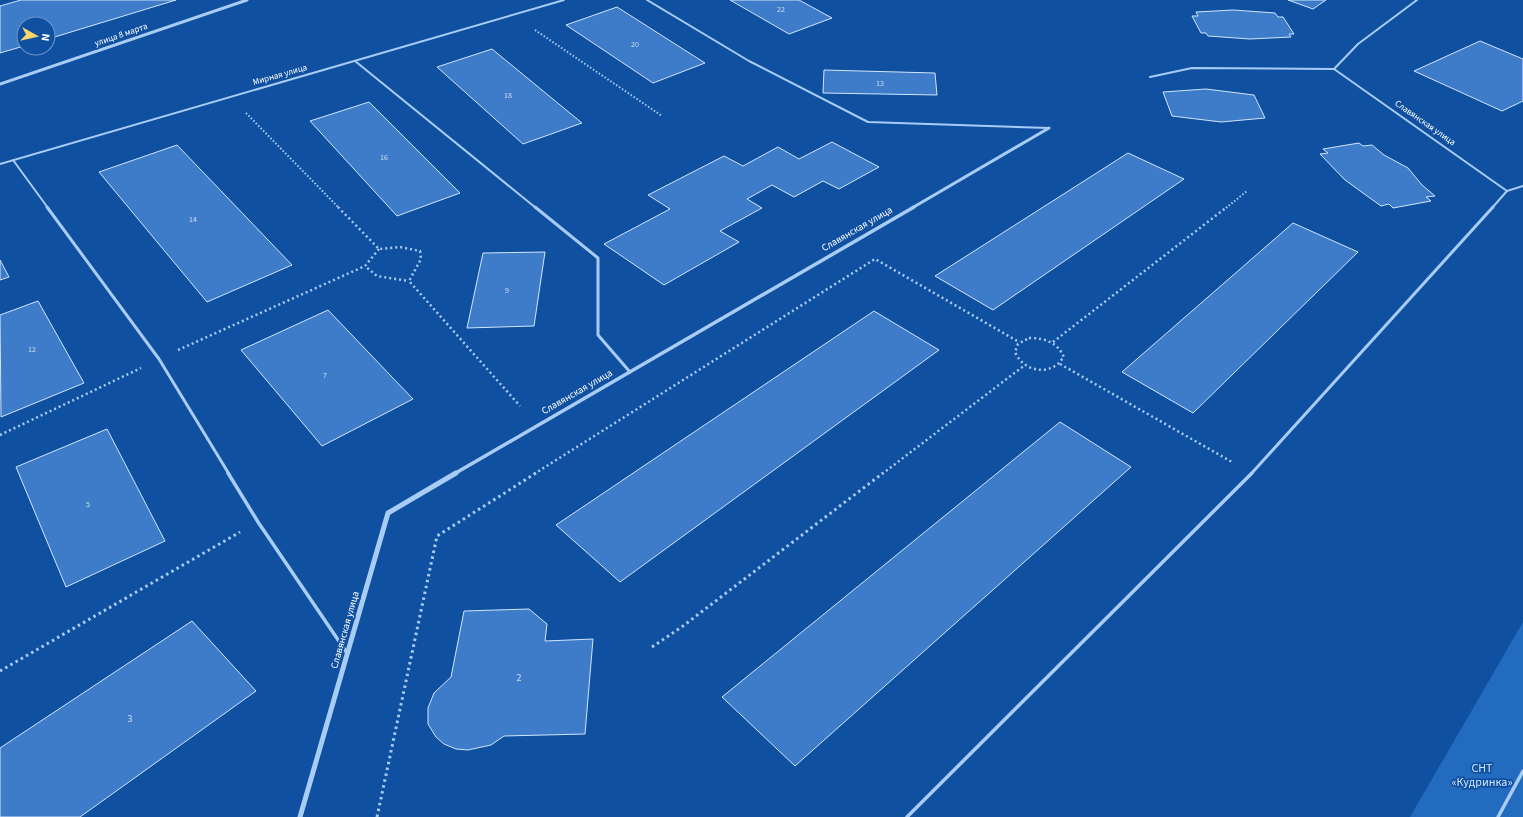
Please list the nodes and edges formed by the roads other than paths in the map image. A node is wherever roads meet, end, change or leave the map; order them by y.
1 (247, 0) edge
2 (564, 0) edge
3 (646, 0) edge
4 (1417, 0) edge
5 (355, 61) junction
6 (1334, 69) junction
7 (1150, 78) dead end
8 (0, 84) edge
9 (1049, 128) joint
10 (13, 160) junction
11 (0, 164) edge
12 (1523, 186) edge
13 (1507, 191) junction
14 (630, 372) junction
15 (348, 654) junction
16 (1523, 771) edge
17 (300, 817) edge
18 (908, 817) edge
19 (1498, 817) edge

1 - 8 street, улица 8 марта
2 - 5 lane, Мирная улица
3 - 9 lane
4 - 6 lane
5 - 10 lane, Мирная улица
5 - 14 lane
6 - 7 lane
6 - 13 lane, Славянская улица
9 - 14 street, Славянская улица
10 - 11 lane, Мирная улица
10 - 15 lane
12 - 13 lane
13 - 18 lane
14 - 15 street, Славянская улица
15 - 17 street, Славянская улица
16 - 19 lane

